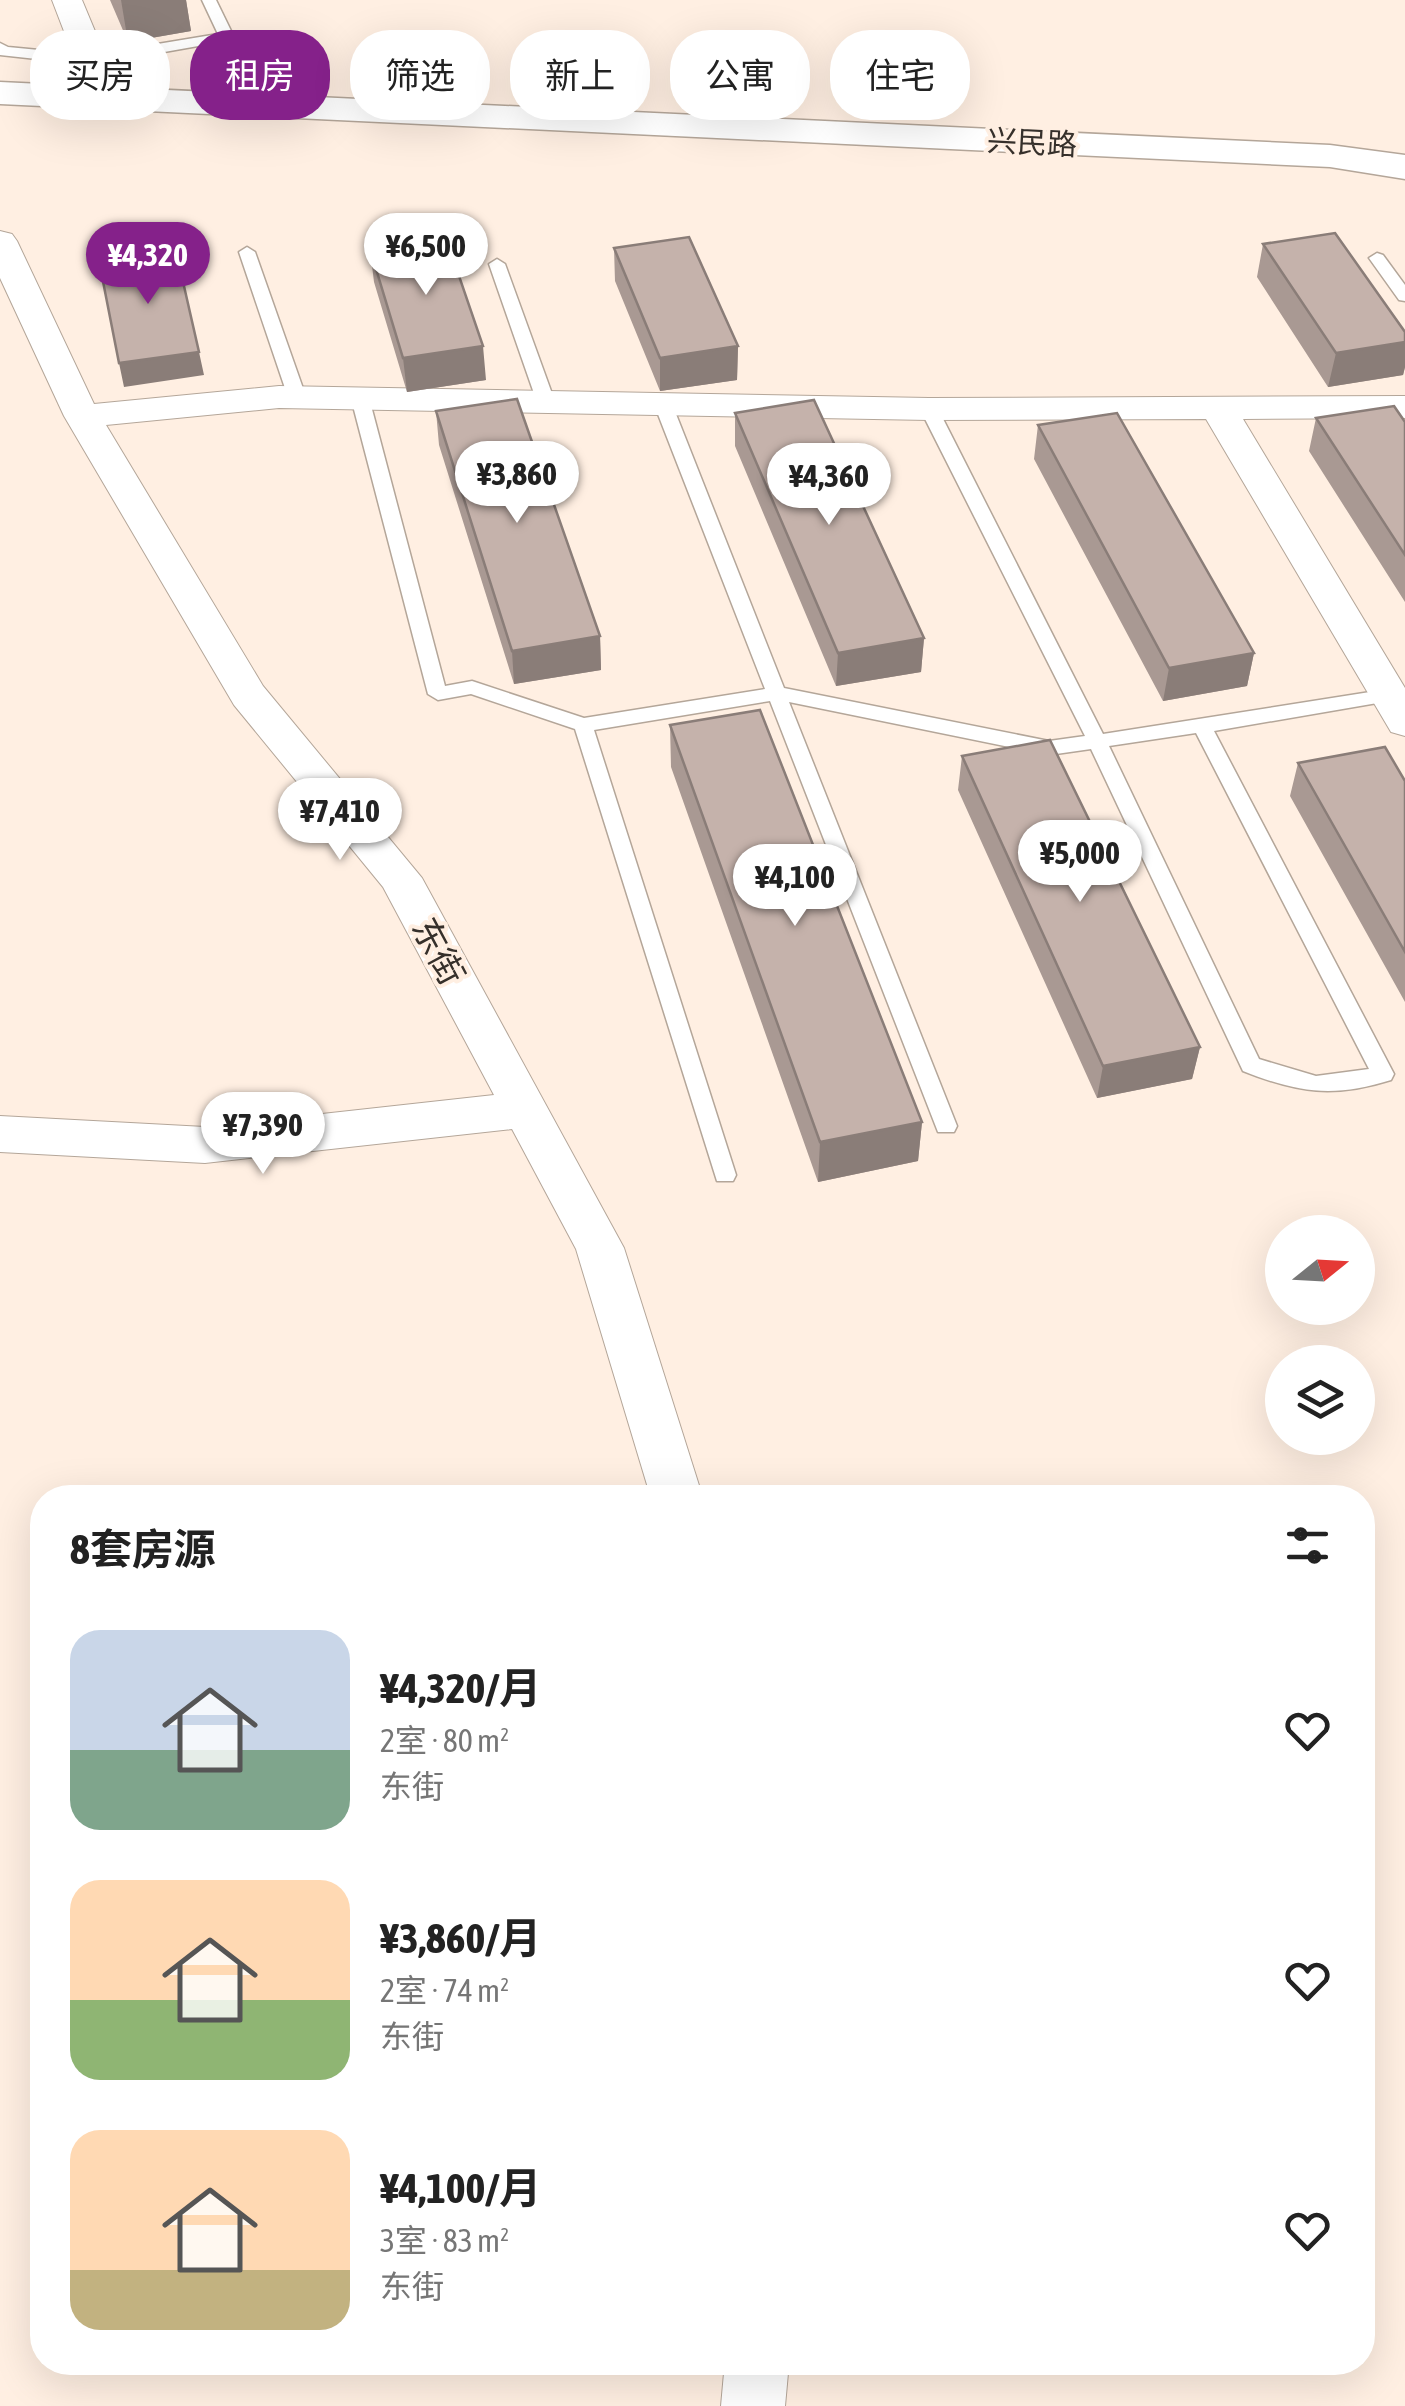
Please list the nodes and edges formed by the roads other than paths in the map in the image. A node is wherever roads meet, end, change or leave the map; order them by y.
1 (67, 0) edge
2 (209, 0) edge
3 (79, 30) edge
4 (170, 47) edge
5 (0, 48) edge
6 (30, 54) edge
7 (0, 93) edge
8 (30, 94) edge
9 (170, 101) edge
10 (1405, 166) edge
11 (0, 241) edge
12 (248, 252) dead end
13 (1377, 258) dead end
14 (497, 264) dead end
15 (1405, 296) edge
16 (297, 398) junction
17 (360, 398) junction
18 (546, 402) junction
19 (663, 404) junction
20 (1405, 406) edge
21 (1218, 408) junction
22 (929, 409) junction
23 (82, 416) junction
24 (777, 693) junction
25 (1397, 709) edge
26 (583, 725) junction
27 (1202, 726) junction
28 (1097, 741) junction
29 (524, 1110) junction
30 (946, 1126) dead end
31 (0, 1134) edge
32 (725, 1175) dead end
33 (673, 1485) edge
34 (757, 2375) edge
35 (753, 2406) edge

1 - 3 street
2 - 4 lane
5 - 6 lane
7 - 8 main road, 兴民路
9 - 10 main road, 兴民路
11 - 23 street, 东街
12 - 16 lane
13 - 15 lane
14 - 18 lane
16 - 17 street
16 - 23 street
17 - 18 street
17 - 26 lane
18 - 19 street
19 - 22 street
19 - 24 lane
20 - 21 street
21 - 22 street
21 - 25 street
22 - 28 lane
23 - 29 street, 东街
24 - 26 lane
24 - 28 lane
24 - 30 lane
25 - 27 lane
26 - 32 lane
27 - 28 lane
27 - 28 lane
29 - 31 street
29 - 33 street, 东街
34 - 35 street

